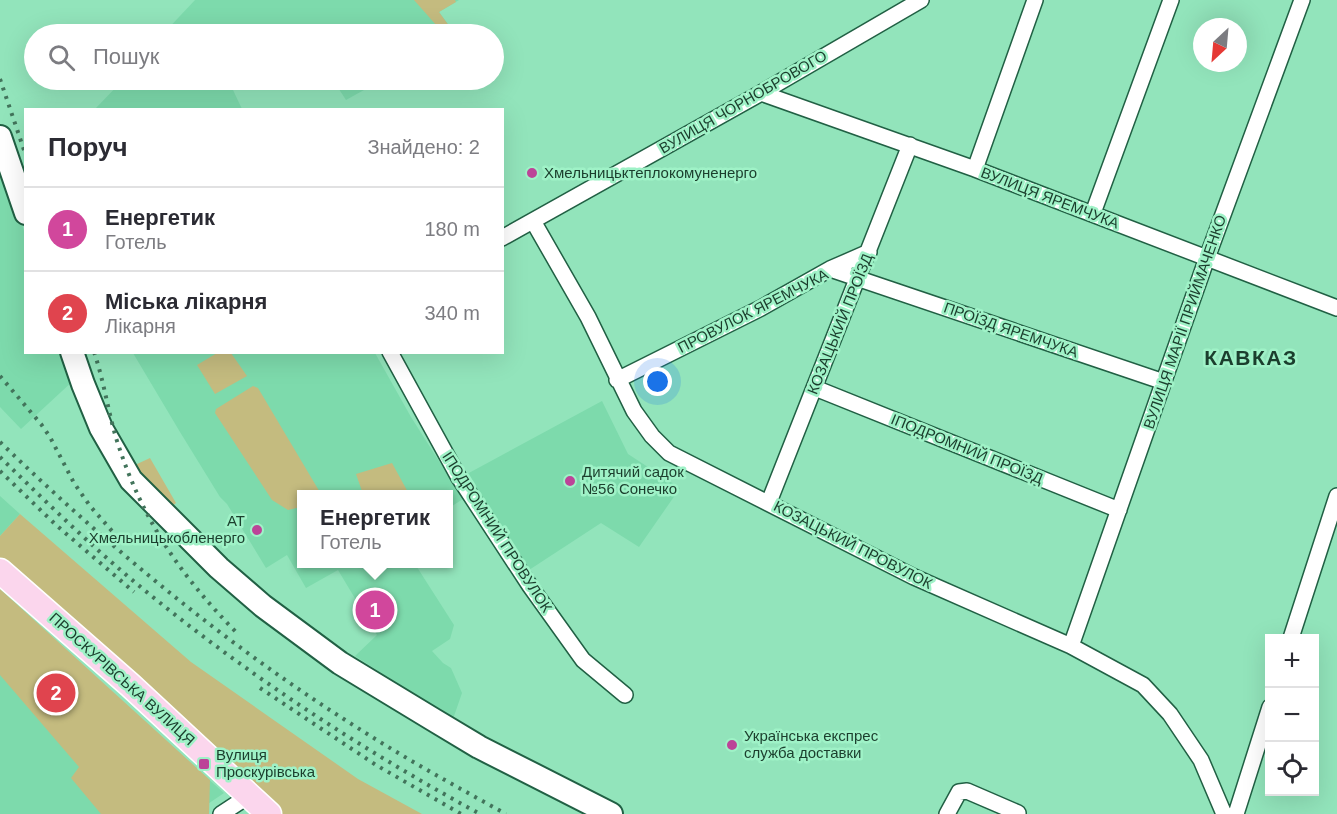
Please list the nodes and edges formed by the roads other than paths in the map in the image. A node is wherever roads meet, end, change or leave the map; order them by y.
1 (921, 0) edge
2 (1035, 0) edge
3 (1172, 0) edge
4 (1302, 0) edge
5 (761, 93) junction
6 (0, 137) edge
7 (910, 145) junction
8 (975, 169) junction
9 (24, 207) edge
10 (1093, 213) junction
11 (533, 221) junction
12 (504, 236) edge
13 (868, 252) junction
14 (1207, 258) junction
15 (830, 269) junction
16 (858, 278) junction
17 (1337, 308) edge
18 (73, 354) edge
19 (391, 354) edge
20 (617, 380) junction
21 (1164, 382) junction
22 (815, 388) junction
23 (1337, 496) edge
24 (769, 502) junction
25 (1119, 510) junction
26 (0, 571) edge
27 (1293, 634) edge
28 (1071, 646) junction
29 (625, 695) dead end
30 (1265, 720) edge
31 (250, 795) junction
32 (1018, 813) edge
33 (222, 814) edge
34 (269, 814) edge
35 (611, 814) edge
36 (947, 814) edge
37 (1224, 814) edge
38 (1236, 814) edge

1 - 5 street, ВУЛИЦЯ ЧОРНОБРОВОГО
2 - 8 street
3 - 10 street
4 - 14 street, ВУЛИЦЯ МАРІЇ ПРИЙМАЧЕНКО
5 - 7 street, ВУЛИЦЯ ЯРЕМЧУКА
5 - 11 street, ВУЛИЦЯ ЧОРНОБРОВОГО
6 - 9 main road
7 - 8 street, ВУЛИЦЯ ЯРЕМЧУКА
7 - 13 street, КОЗАЦЬКИЙ ПРОЇЗД
8 - 10 street, ВУЛИЦЯ ЯРЕМЧУКА
10 - 14 street, ВУЛИЦЯ ЯРЕМЧУКА
11 - 12 street, ВУЛИЦЯ ЧОРНОБРОВОГО
11 - 20 street, КОЗАЦЬКИЙ ПРОВУЛОК
13 - 15 street
13 - 16 street, КОЗАЦЬКИЙ ПРОЇЗД
14 - 17 street, ВУЛИЦЯ ЯРЕМЧУКА
14 - 21 street, ВУЛИЦЯ МАРІЇ ПРИЙМАЧЕНКО
15 - 16 street, ПРОВУЛОК ЯРЕМЧУКА
15 - 20 street, ПРОВУЛОК ЯРЕМЧУКА
16 - 21 street, ПРОЇЗД ЯРЕМЧУКА
16 - 22 street, КОЗАЦЬКИЙ ПРОЇЗД
18 - 35 main road
19 - 29 street, ІПОДРОМНИЙ ПРОВУЛОК
20 - 24 street, КОЗАЦЬКИЙ ПРОВУЛОК
21 - 25 street, ВУЛИЦЯ МАРІЇ ПРИЙМАЧЕНКО
22 - 24 street, КОЗАЦЬКИЙ ПРОЇЗД
22 - 25 street, ІПОДРОМНИЙ ПРОЇЗД
23 - 27 street
24 - 28 street, КОЗАЦЬКИЙ ПРОВУЛОК
25 - 28 street, ВУЛИЦЯ МАРІЇ ПРИЙМАЧЕНКО
26 - 31 main road, ПРОСКУРІВСЬКА ВУЛИЦЯ
28 - 37 street, КОЗАЦЬКИЙ ПРОВУЛОК
30 - 38 street
31 - 33 street
31 - 34 main road, ПРОСКУРІВСЬКА ВУЛИЦЯ
32 - 36 street

